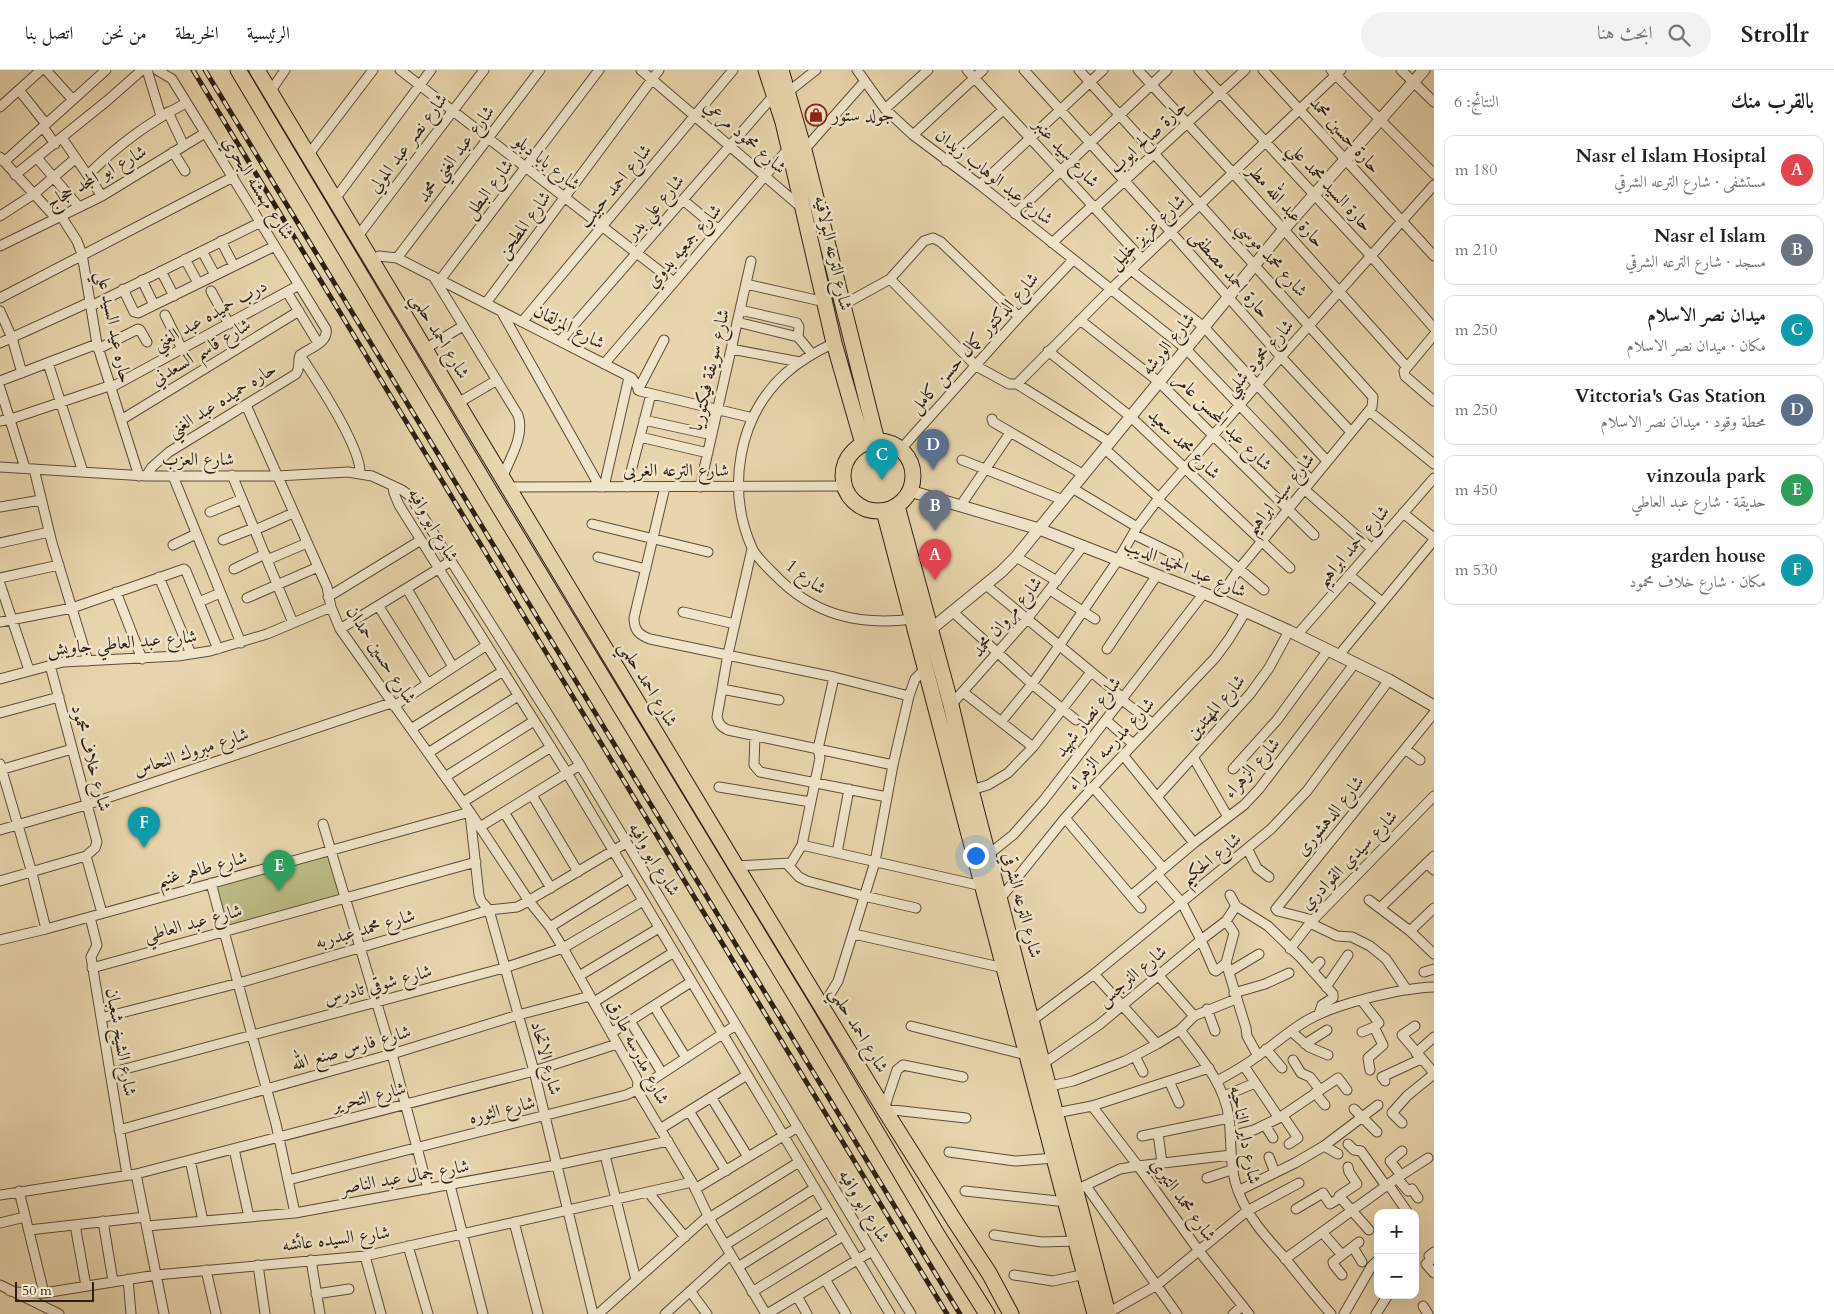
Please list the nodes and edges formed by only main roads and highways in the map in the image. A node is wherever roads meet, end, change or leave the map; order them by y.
1 (238, 70) edge
2 (257, 70) edge
3 (766, 70) edge
4 (781, 70) edge
5 (782, 93) junction
6 (870, 443) junction
7 (891, 509) junction
8 (1026, 1024) junction
9 (1074, 1183) junction
10 (956, 1223) junction
11 (938, 1236) junction
12 (982, 1262) junction
13 (967, 1281) junction
14 (987, 1314) edge
15 (1011, 1314) edge
16 (1105, 1314) edge

1 - 11 main road, شارع احمد حلمي
2 - 10 main road, شارع احمد حلمي
3 - 5 main road, شارع الترعه البولاقيه
4 - 5 main road, شارع الترعه البولاقيه
5 - 6 main road, شارع الترعه البولاقيه
5 - 6 main road, شارع الترعه البولاقيه
6 - 7 main road
6 - 7 main road
7 - 8 main road, شارع الترعه الشرقي
7 - 8 main road, شارع الترعه الشرقي
8 - 9 main road, شارع الترعه الشرقي
8 - 9 main road, شارع الترعه الشرقي
9 - 16 main road, شارع الترعه الشرقي
9 - 16 main road, شارع الترعه الشرقي
10 - 11 main road
10 - 12 main road, شارع احمد حلمي
11 - 13 main road, شارع احمد حلمي
12 - 13 main road
12 - 15 main road, شارع احمد حلمي
13 - 14 main road, شارع احمد حلمي

